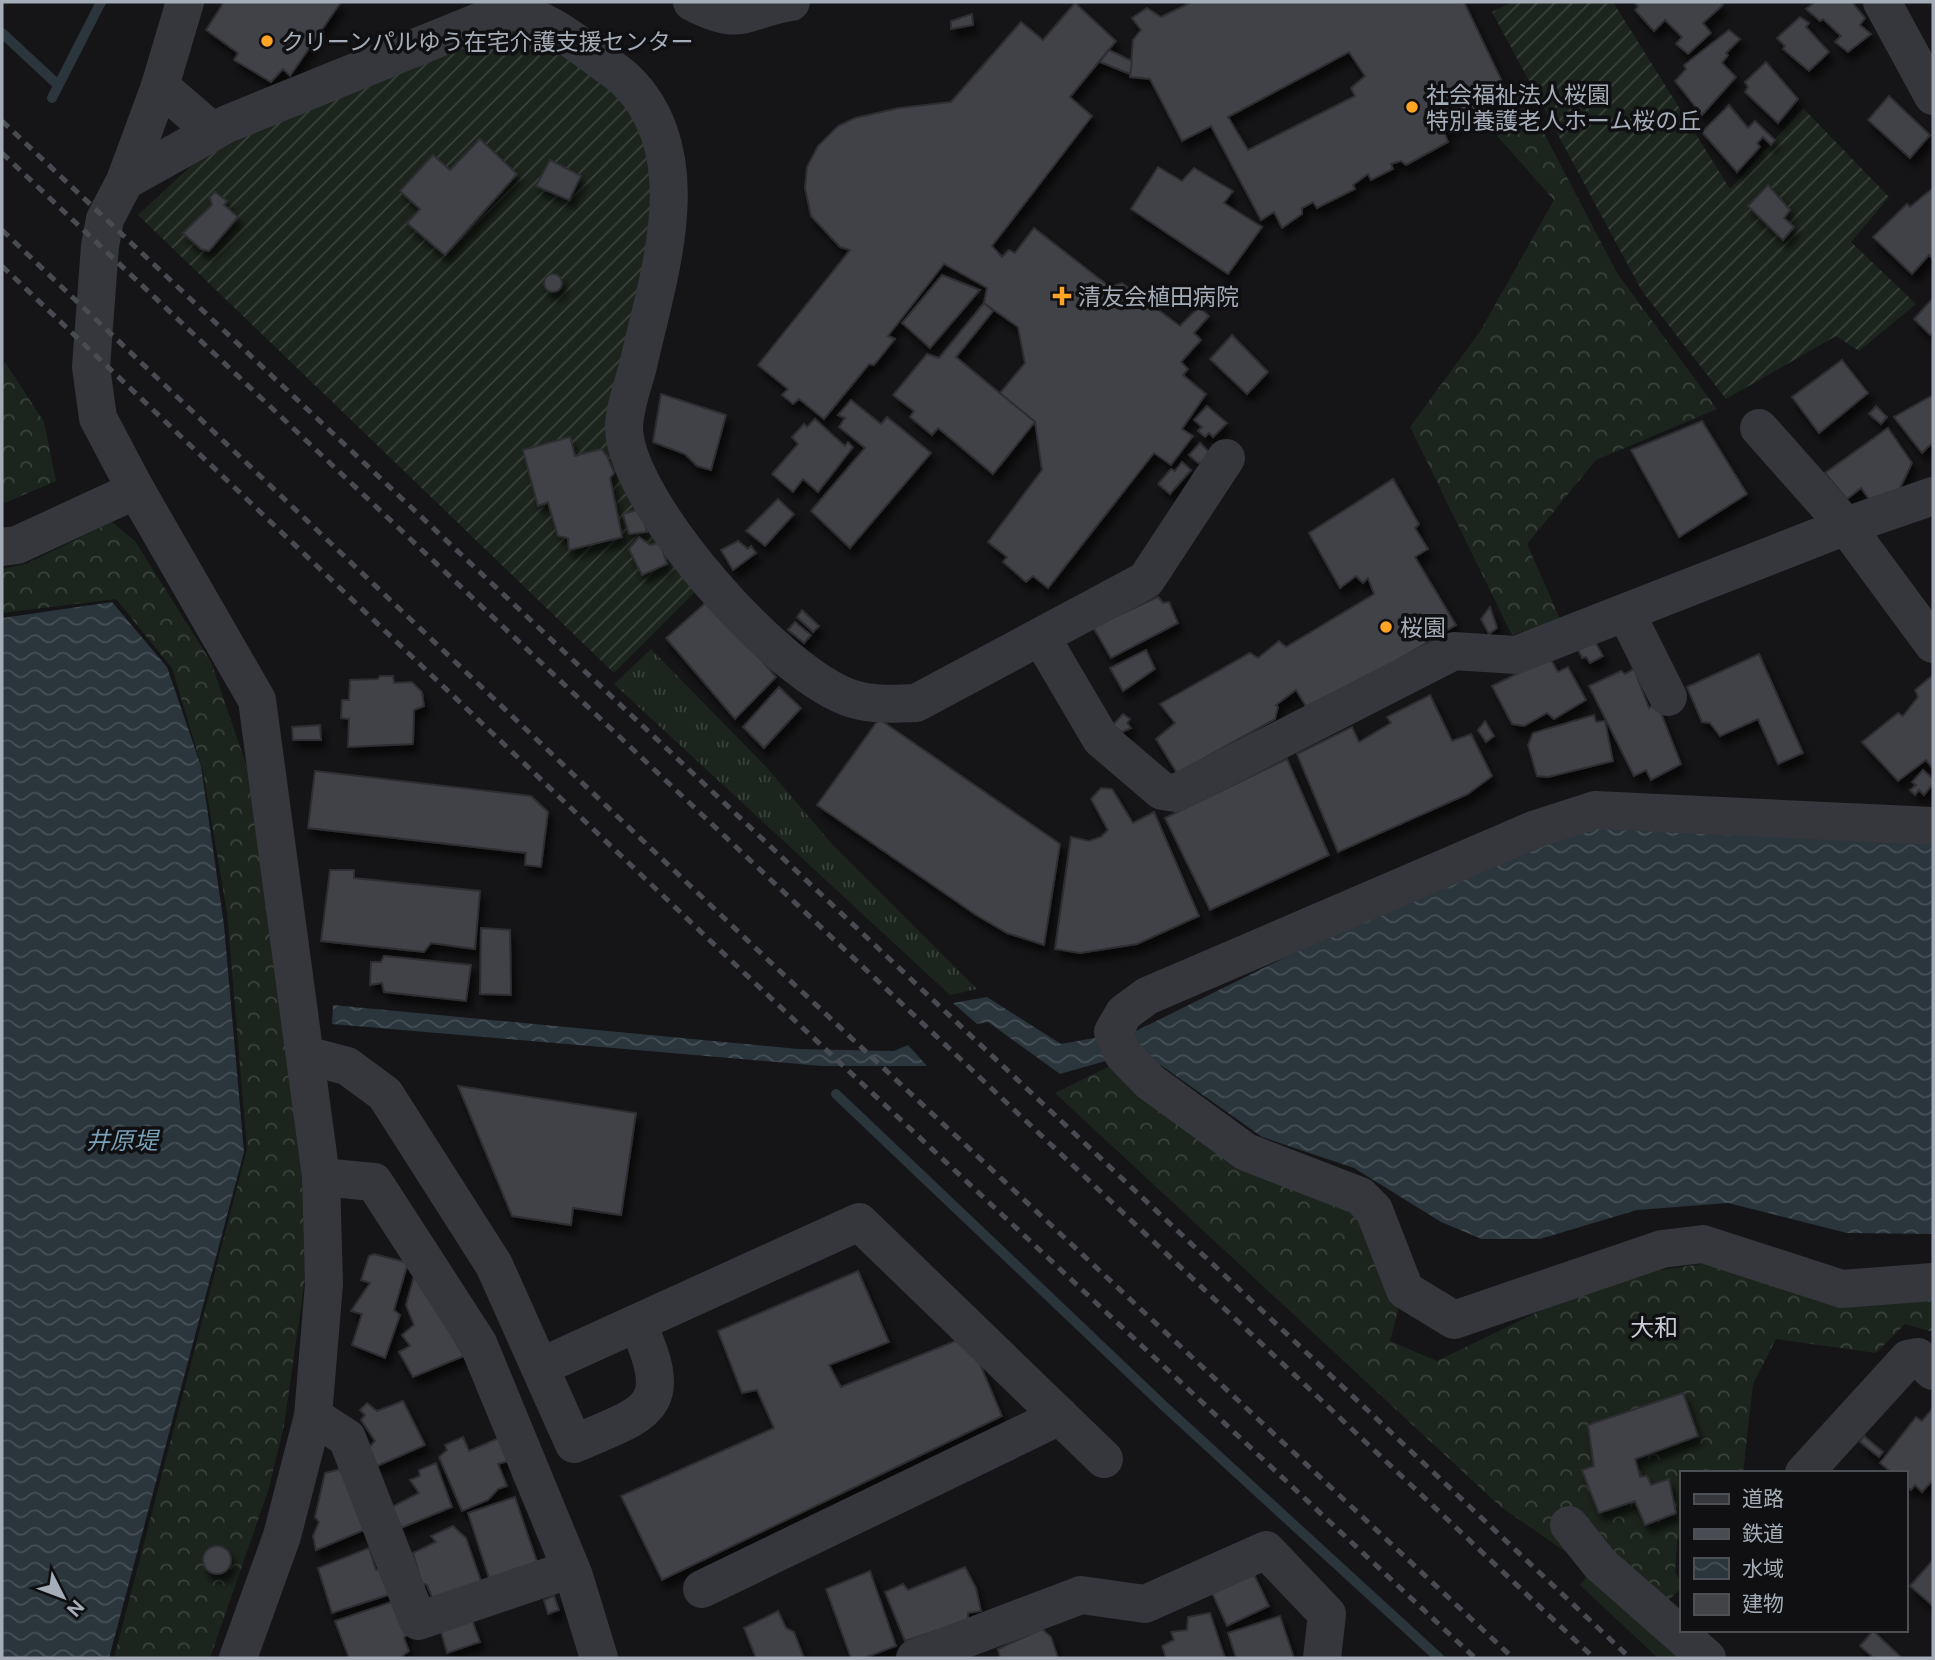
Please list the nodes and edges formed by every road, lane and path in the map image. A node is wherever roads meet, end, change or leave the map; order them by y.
1 (185, 2) edge
2 (692, 2) edge
3 (1882, 2) edge
4 (784, 3) edge
5 (522, 7) edge
6 (160, 86) junction
7 (1933, 96) edge
8 (212, 131) junction
9 (125, 181) junction
10 (1759, 428) dead end
11 (1226, 458) dead end
12 (136, 490) junction
13 (1933, 496) edge
14 (1846, 526) junction
15 (2, 547) edge
16 (1626, 613) junction
17 (1041, 637) junction
18 (1933, 644) edge
19 (1668, 697) dead end
20 (1933, 827) edge
21 (305, 1055) junction
22 (321, 1177) junction
23 (1933, 1282) edge
24 (637, 1323) junction
25 (540, 1367) junction
26 (1933, 1371) edge
27 (313, 1416) junction
28 (1060, 1416) junction
29 (1104, 1460) dead end
30 (1806, 1471) edge
31 (1569, 1525) dead end
32 (570, 1569) junction
33 (702, 1588) dead end
34 (1674, 1613) edge
35 (1688, 1632) edge
36 (238, 1658) edge
37 (599, 1658) edge
38 (915, 1658) edge
39 (1322, 1658) edge
40 (1707, 1658) edge

1 - 6 street
2 - 4 street
3 - 7 street
5 - 8 street
5 - 17 street
6 - 8 street
6 - 9 street
8 - 9 street
9 - 12 street
10 - 14 street
11 - 17 street
12 - 15 street
12 - 21 street
13 - 14 street
14 - 16 street
14 - 18 street
16 - 17 street
16 - 19 street
20 - 23 street
21 - 22 street
21 - 25 street
22 - 27 street
22 - 32 street
24 - 25 street
24 - 25 street
24 - 28 street
26 - 30 street
27 - 32 street
27 - 36 street
28 - 29 street
28 - 33 street
31 - 34 street
32 - 37 street
35 - 40 street
38 - 39 street

